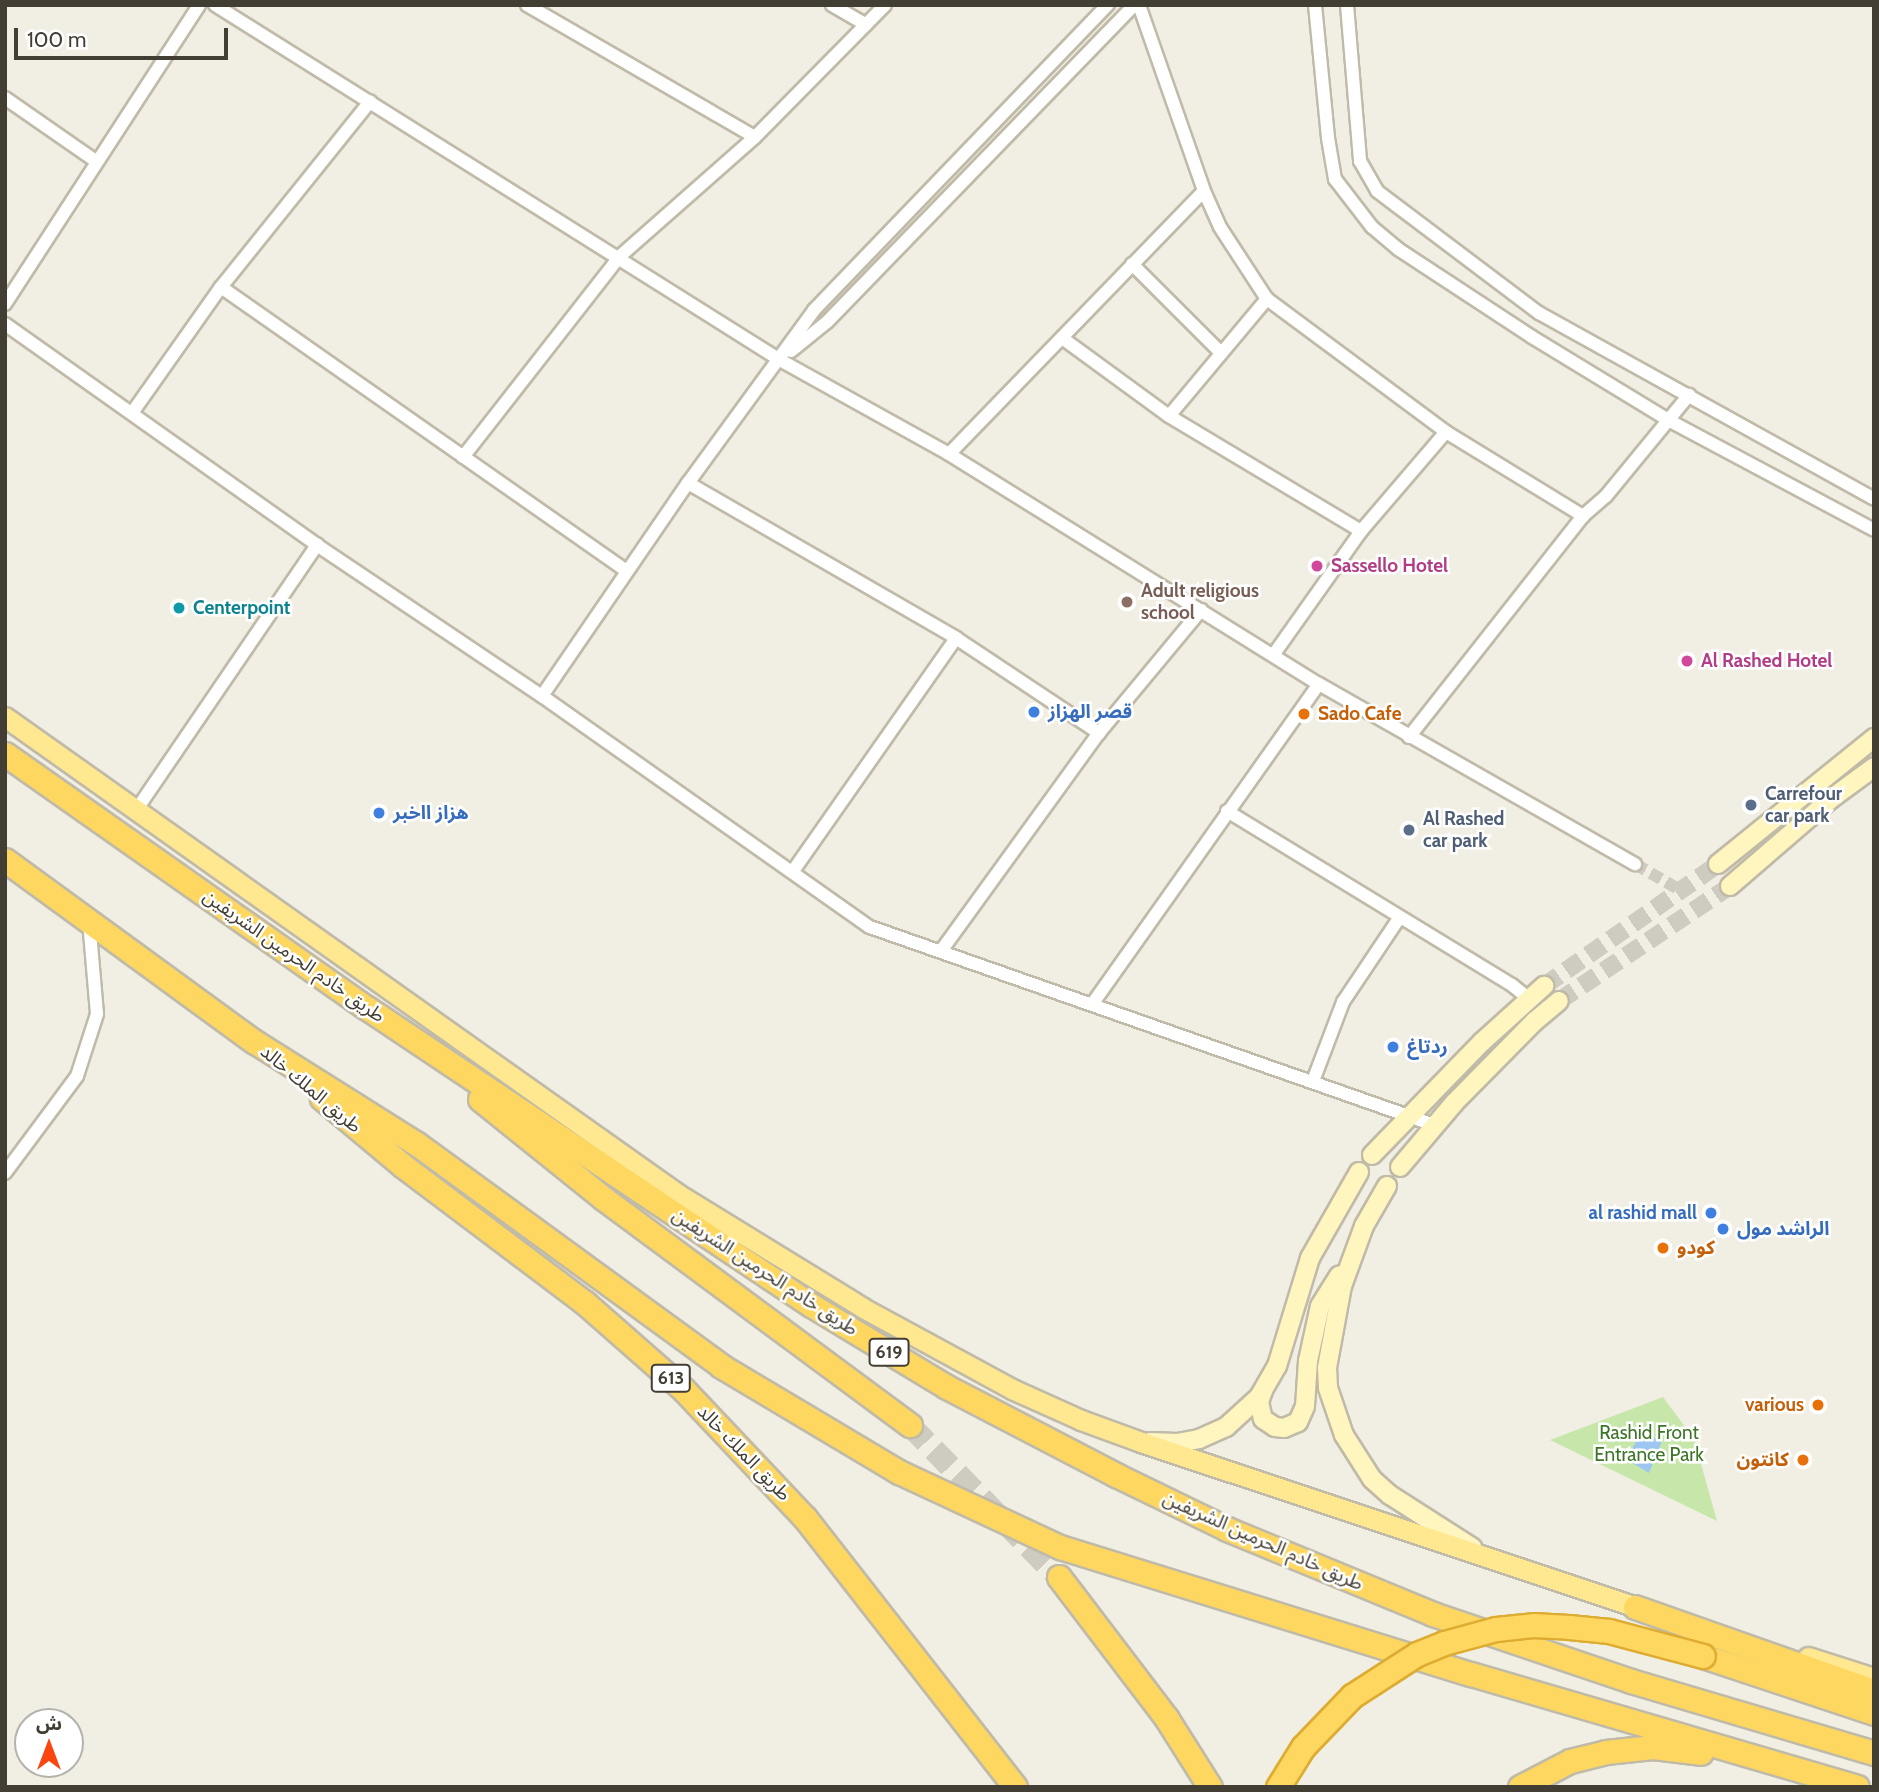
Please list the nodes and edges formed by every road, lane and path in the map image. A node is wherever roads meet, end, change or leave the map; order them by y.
1 (199, 5) edge
2 (215, 5) edge
3 (527, 5) edge
4 (832, 5) edge
5 (886, 5) edge
6 (1108, 5) edge
7 (1134, 5) edge
8 (1139, 5) edge
9 (1315, 5) edge
10 (1347, 5) edge
11 (866, 25) junction
12 (5, 98) edge
13 (370, 102) junction
14 (755, 137) junction
15 (97, 162) junction
16 (1204, 191) junction
17 (619, 257) junction
18 (1132, 264) junction
19 (221, 287) junction
20 (1267, 299) junction
21 (5, 304) edge
22 (5, 324) edge
23 (1062, 338) junction
24 (1221, 354) junction
25 (780, 360) junction
26 (1689, 396) junction
27 (132, 413) junction
28 (1169, 416) junction
29 (1670, 421) junction
30 (1446, 432) junction
31 (949, 454) junction
32 (463, 457) junction
33 (688, 483) junction
34 (1874, 499) edge
35 (1583, 516) junction
36 (1874, 530) edge
37 (1361, 531) junction
38 (317, 545) junction
39 (627, 571) junction
40 (1200, 610) junction
41 (956, 638) junction
42 (1274, 654) junction
43 (1319, 684) junction
44 (542, 696) junction
45 (5, 716) edge
46 (1099, 733) junction
47 (1409, 737) junction
48 (1874, 738) edge
49 (5, 754) edge
50 (1874, 767) edge
51 (137, 809) junction
52 (1227, 811) junction
53 (5, 860) edge
54 (1635, 864) tunnel mouth
55 (1718, 864) tunnel mouth
56 (793, 870) junction
57 (1730, 886) tunnel mouth
58 (1400, 917) junction
59 (89, 920) junction
60 (941, 950) junction
61 (1544, 986) tunnel mouth
62 (1528, 998) junction
63 (1559, 1001) tunnel mouth
64 (1093, 1003) junction
65 (367, 1008) junction
66 (256, 1042) junction
67 (1313, 1082) junction
68 (1410, 1115) junction
69 (1434, 1125) junction
70 (1371, 1156) dead end
71 (1400, 1167) dead end
72 (1359, 1172) dead end
73 (5, 1173) edge
74 (1387, 1186) dead end
75 (1354, 1251) junction
76 (1263, 1391) junction
77 (910, 1425) tunnel mouth
78 (1142, 1442) junction
79 (1481, 1554) junction
80 (1059, 1577) tunnel mouth
81 (1635, 1607) junction
82 (1874, 1678) edge
83 (1874, 1691) edge
84 (1874, 1713) edge
85 (1874, 1753) edge
86 (1847, 1784) edge
87 (1016, 1787) edge
88 (1210, 1787) edge
89 (1278, 1787) edge
90 (1520, 1787) edge

1 - 15 street
2 - 13 street
3 - 14 street
4 - 11 street
5 - 11 street
6 - 25 street
7 - 25 street
8 - 16 street
9 - 29 street
10 - 26 street
11 - 14 street
12 - 15 street
13 - 17 street
13 - 19 street
14 - 17 street
15 - 21 street
16 - 18 street
16 - 20 street
17 - 25 street
17 - 32 street
18 - 23 street
18 - 24 street
19 - 27 street
19 - 32 street
20 - 24 street
20 - 30 street
22 - 27 street
23 - 28 street
23 - 31 street
24 - 28 street
25 - 31 street
25 - 33 street
26 - 29 street
26 - 34 street
27 - 38 street
28 - 37 street
29 - 35 street
29 - 36 street
30 - 35 street
30 - 37 street
31 - 40 street
32 - 39 street
33 - 39 street
33 - 41 street
35 - 47 street
37 - 42 street
38 - 44 street
38 - 51 street
39 - 44 street
40 - 42 street
40 - 46 street
41 - 46 street
41 - 56 street
42 - 43 street
43 - 47 street
43 - 52 street
44 - 56 street
45 - 51 main road
46 - 60 street
47 - 54 street
48 - 55 main road
49 - 65 highway, طريق خادم الحرمين الشريفين / 619
50 - 57 main road
51 - 78 main road
52 - 58 street
52 - 64 street
53 - 59 highway
56 - 60 street
58 - 62 street
58 - 67 street
59 - 66 highway
59 - 73 street
60 - 64 street
61 - 62 main road
62 - 68 main road
63 - 69 main road
64 - 67 street
65 - 77 highway
65 - 85 highway, طريق خادم الحرمين الشريفين / 619
66 - 86 highway
66 - 87 highway, طريق الملك خالد / 613
67 - 68 street
68 - 69 street
68 - 70 main road
69 - 71 main road
72 - 76 main road
74 - 75 main road
75 - 76 main road
75 - 79 main road
76 - 78 main road
78 - 79 main road
79 - 81 main road
80 - 88 highway
81 - 82 main road
81 - 83 highway
84 - 89 highway, bridge
86 - 90 highway

